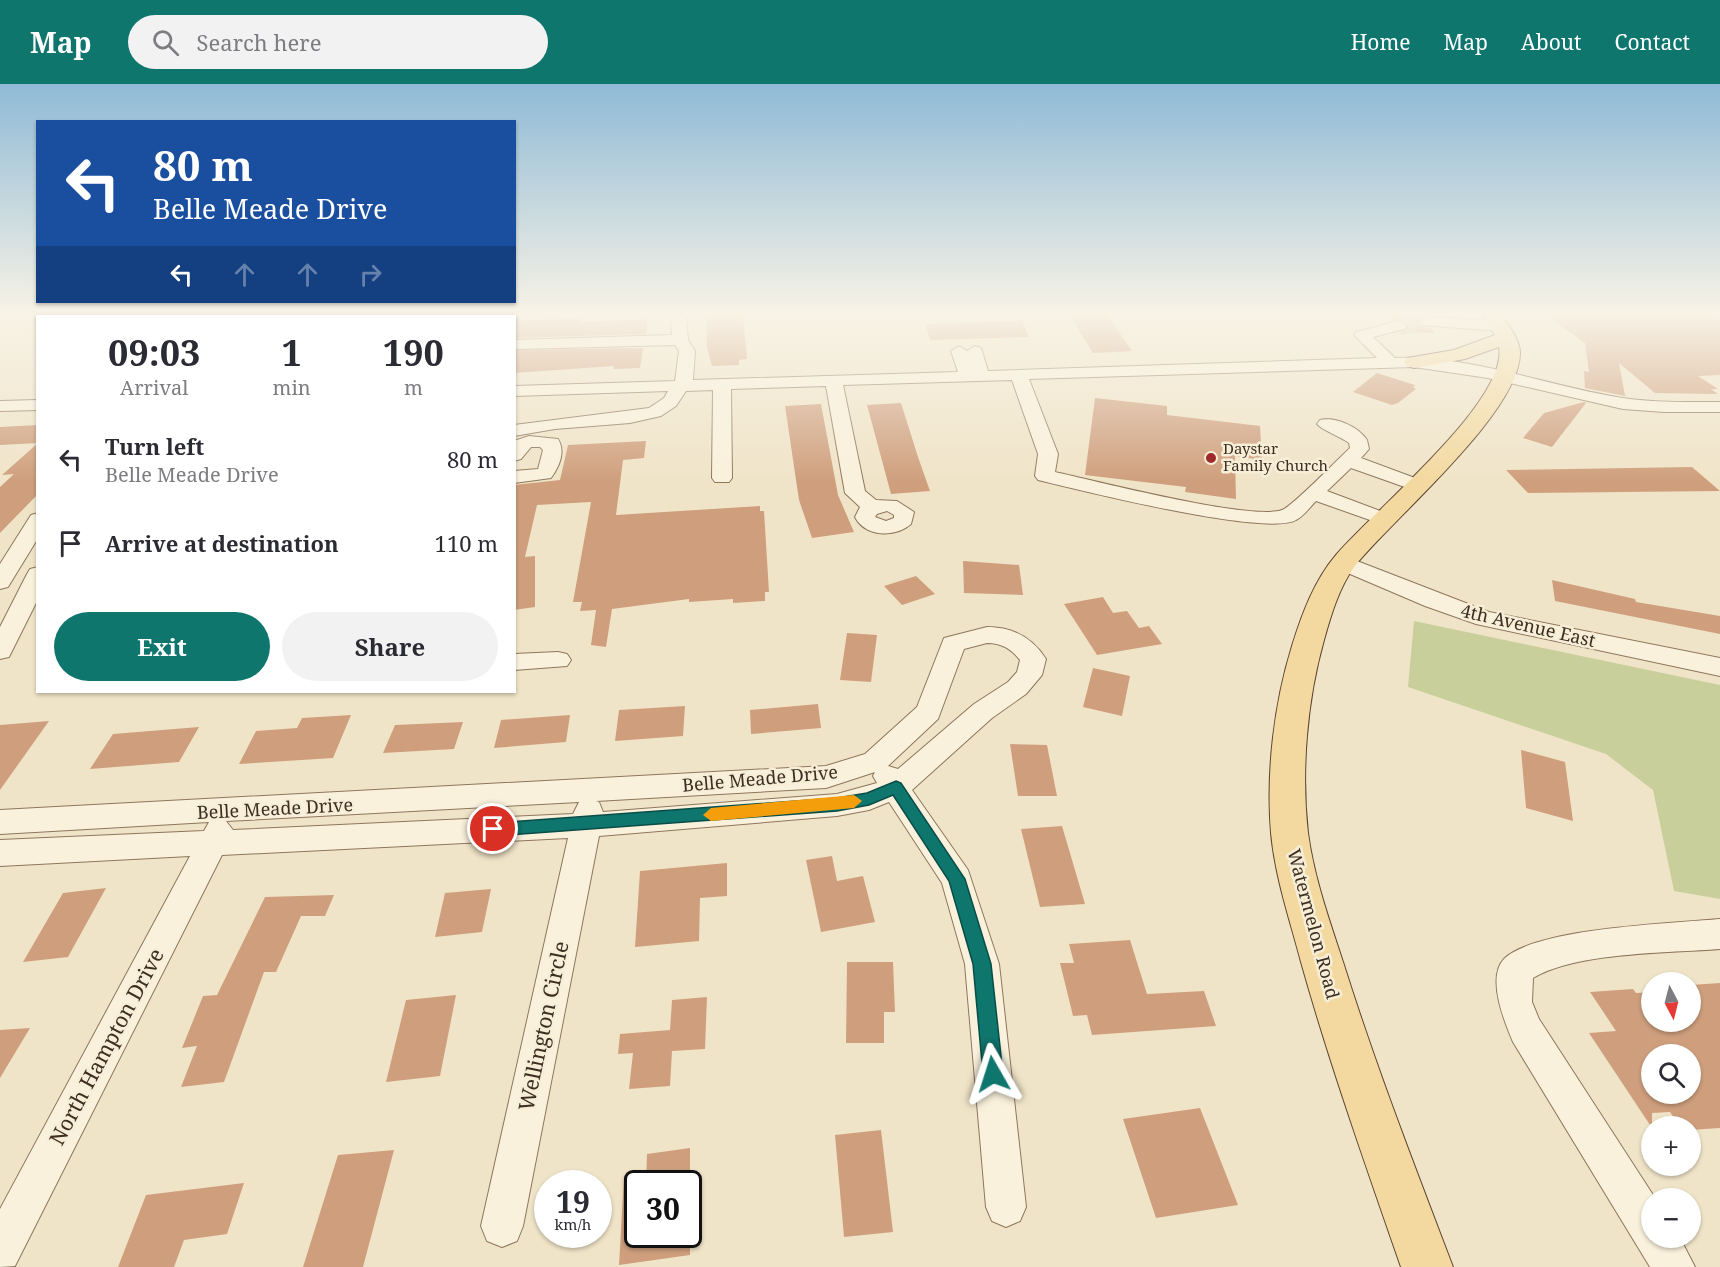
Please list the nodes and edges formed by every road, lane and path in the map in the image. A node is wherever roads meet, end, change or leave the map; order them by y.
1 (686, 371) edge
2 (968, 371) edge
3 (1137, 371) edge
4 (1482, 371) edge
5 (1506, 371) edge
6 (1019, 375) junction
7 (1505, 376) junction
8 (976, 377) junction
9 (834, 381) junction
10 (722, 385) junction
11 (679, 386) junction
12 (516, 391) edge
13 (36, 405) edge
14 (0, 406) edge
15 (1720, 407) edge
16 (1326, 424) dead end
17 (517, 440) edge
18 (1348, 460) junction
19 (516, 477) edge
20 (722, 478) dead end
21 (1416, 485) junction
22 (1313, 493) junction
23 (872, 507) dead end
24 (1384, 519) junction
25 (36, 522) edge
26 (1344, 563) junction
27 (36, 578) edge
28 (0, 582) edge
29 (1, 648) edge
30 (558, 660) dead end
31 (516, 662) edge
32 (1720, 666) edge
33 (886, 774) junction
34 (589, 808) junction
35 (0, 822) edge
36 (221, 827) junction
37 (0, 853) edge
38 (1720, 934) edge
39 (1006, 1207) dead end
40 (1641, 1213) edge
41 (502, 1226) dead end
42 (1662, 1248) edge
43 (0, 1251) edge
44 (1427, 1267) edge
45 (1674, 1267) edge

1 - 11 street
2 - 8 street
3 - 6 street
4 - 7 street
5 - 7 main road, Watermelon Road
6 - 8 street
6 - 22 street
7 - 15 street
7 - 21 main road, Watermelon Road
8 - 9 street
9 - 10 street
9 - 23 street
10 - 11 street
10 - 20 street
11 - 12 street
11 - 17 street
13 - 14 street
16 - 18 street
17 - 19 street
18 - 21 street
18 - 22 street
21 - 24 main road, Watermelon Road
22 - 24 street
24 - 26 main road, Watermelon Road
25 - 28 street
26 - 32 street, 4th Avenue East
26 - 44 main road, Watermelon Road
27 - 29 street
30 - 31 street
33 - 33 street, Belle Meade Drive
33 - 34 street, Belle Meade Drive
33 - 39 street
34 - 36 street, Belle Meade Drive
34 - 41 street, Wellington Circle
35 - 36 street, Belle Meade Drive
36 - 37 street, Belle Meade Drive
36 - 43 street, North Hampton Drive
38 - 40 street
42 - 45 street

